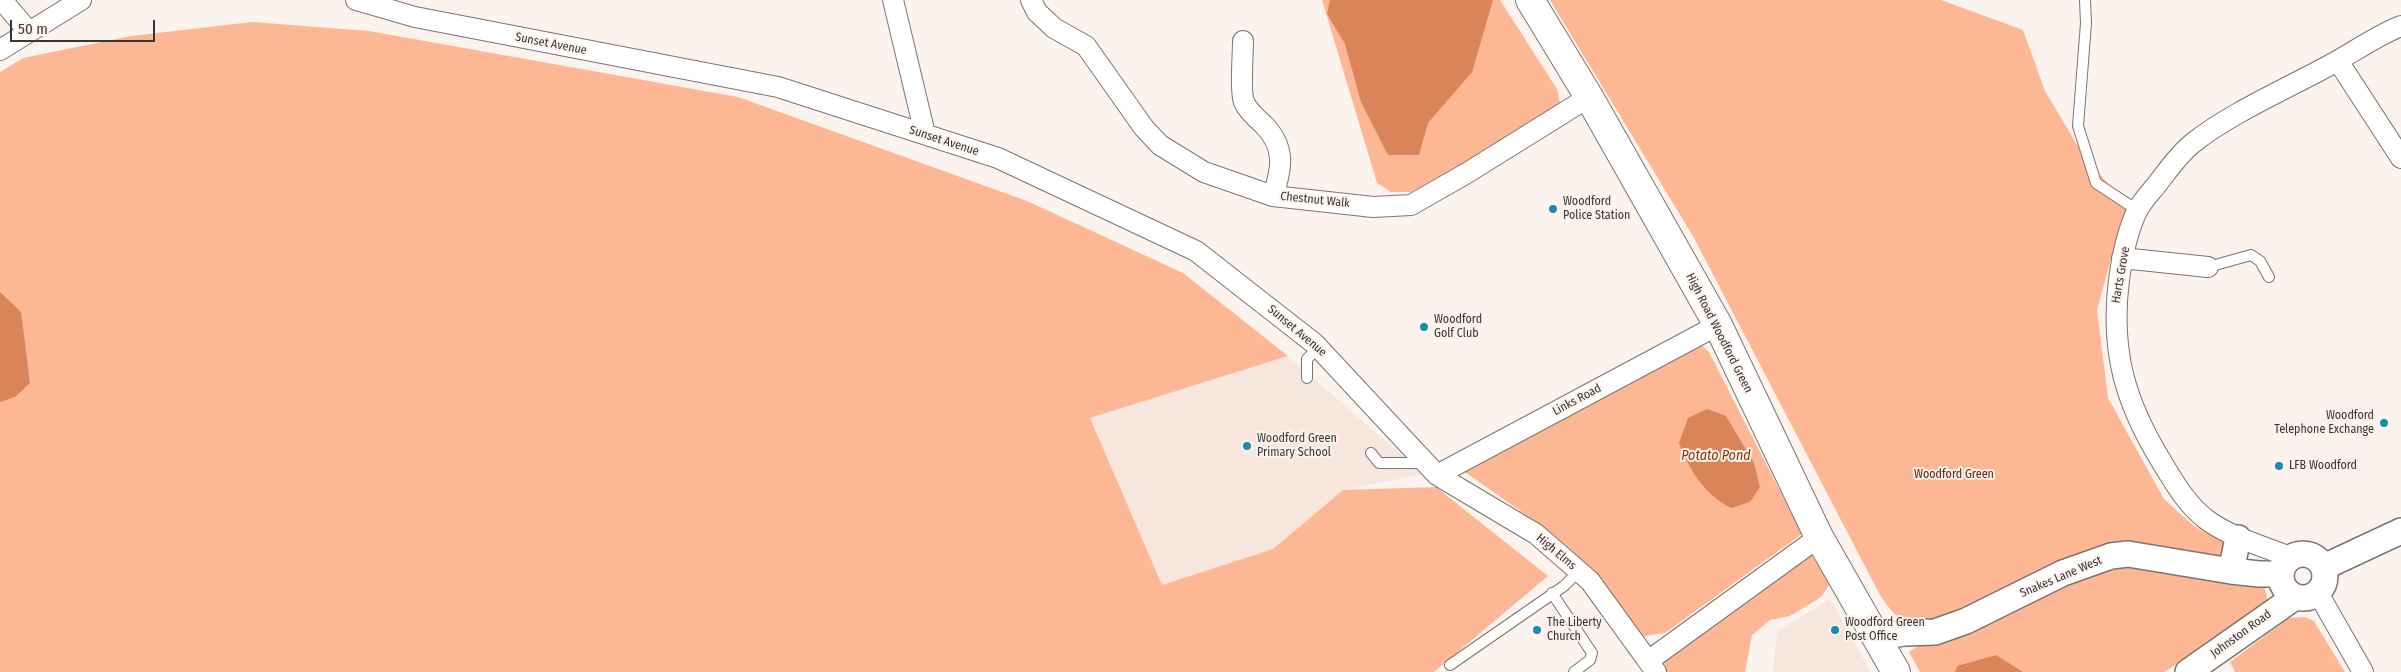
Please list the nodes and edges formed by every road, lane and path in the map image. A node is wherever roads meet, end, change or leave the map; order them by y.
1 (2, 0) edge
2 (81, 0) edge
3 (356, 0) edge
4 (893, 0) edge
5 (1031, 0) edge
6 (1530, 0) edge
7 (2085, 0) edge
8 (418, 9) edge
9 (2401, 26) edge
10 (29, 32) junction
11 (1243, 40) dead end
12 (0, 50) edge
13 (2338, 61) junction
14 (1589, 97) junction
15 (925, 134) junction
16 (2401, 158) edge
17 (1273, 196) junction
18 (2137, 210) junction
19 (2122, 258) junction
20 (2208, 267) joint
21 (2269, 277) dead end
22 (1718, 325) junction
23 (1319, 347) junction
24 (1307, 378) dead end
25 (1371, 453) dead end
26 (1431, 469) junction
27 (2401, 531) edge
28 (1819, 537) junction
29 (2238, 538) junction
30 (2286, 566) junction
31 (2324, 566) junction
32 (1579, 571) junction
33 (2231, 571) junction
34 (1552, 593) junction
35 (2306, 595) junction
36 (1876, 637) junction
37 (1450, 666) dead end
38 (1652, 666) edge
39 (1574, 672) edge
40 (1896, 672) edge
41 (2188, 672) edge
42 (2363, 672) edge

1 - 10 street
2 - 10 street
3 - 8 street, Sunset Avenue
4 - 15 street
5 - 17 street, Chestnut Walk
6 - 14 main road, High Road Woodford Green
7 - 18 lane
8 - 15 street, Sunset Avenue
9 - 13 street, Harts Grove
10 - 12 street
11 - 17 street
13 - 16 street
13 - 18 street, Harts Grove
14 - 17 street, Chestnut Walk
14 - 22 main road, High Road Woodford Green
15 - 23 street, Sunset Avenue
18 - 19 street, Harts Grove
19 - 20 street
19 - 29 street, Harts Grove
20 - 21 lane
22 - 26 street, Links Road
22 - 28 main road, High Road Woodford Green
23 - 24 lane
23 - 26 street, Sunset Avenue
25 - 26 lane
26 - 32 street, High Elms
27 - 31 street
28 - 36 main road, High Road Woodford Green
28 - 38 street, High Elms
29 - 30 street, Harts Grove
29 - 33 street
30 - 31 street
30 - 33 street, Snakes Lane West
30 - 35 street
31 - 35 street
32 - 34 lane
32 - 38 street, High Elms
33 - 36 street, Snakes Lane West
34 - 37 lane
34 - 39 lane
35 - 41 street, Johnston Road
35 - 42 street
36 - 40 main road, High Road Woodford Green

